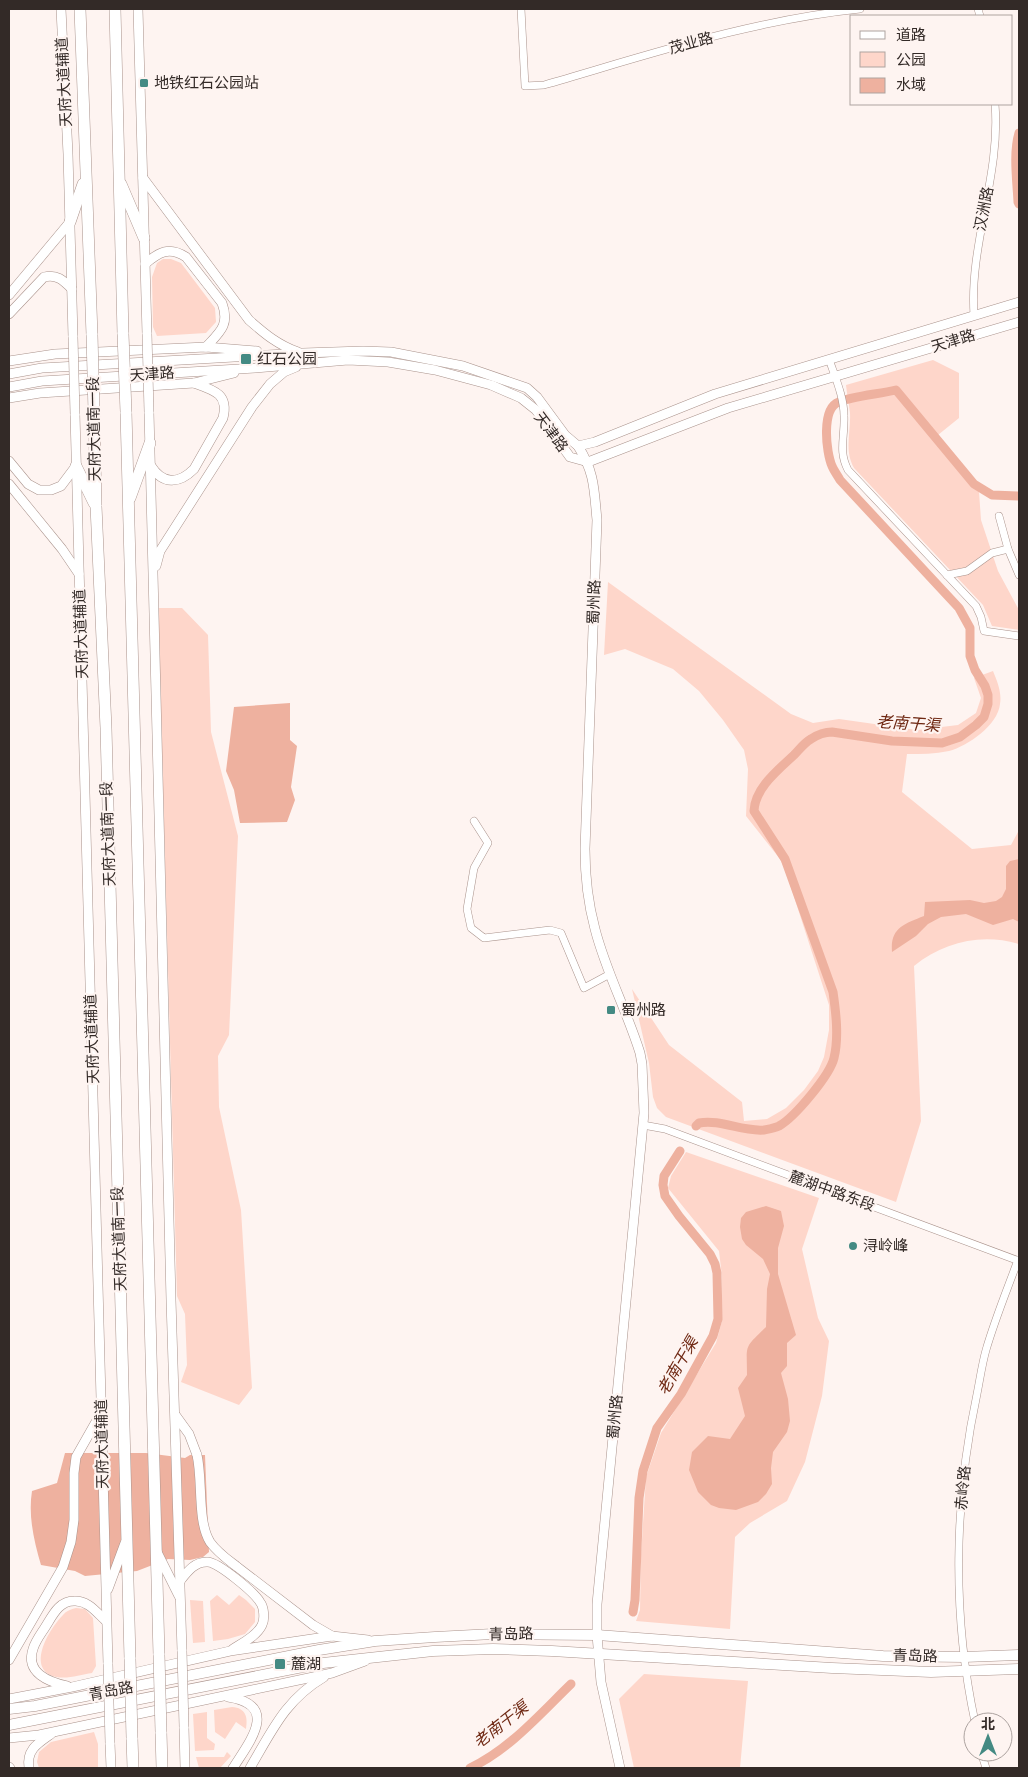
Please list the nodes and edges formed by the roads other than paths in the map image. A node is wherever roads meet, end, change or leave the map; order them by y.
1 (61, 9) edge
2 (72, 9) edge
3 (80, 9) edge
4 (115, 9) edge
5 (122, 9) edge
6 (138, 9) edge
7 (520, 9) edge
8 (860, 9) edge
9 (116, 34) junction
10 (81, 35) junction
11 (995, 105) edge
12 (86, 175) junction
13 (119, 178) junction
14 (143, 178) junction
15 (70, 222) junction
16 (144, 238) junction
17 (145, 264) junction
18 (72, 289) junction
19 (9, 295) edge
20 (1019, 302) edge
21 (9, 314) edge
22 (974, 315) junction
23 (1019, 322) edge
24 (206, 347) junction
25 (303, 353) junction
26 (284, 354) junction
27 (829, 359) junction
28 (9, 361) edge
29 (304, 363) junction
30 (255, 368) junction
31 (9, 374) edge
32 (835, 376) junction
33 (194, 383) junction
34 (9, 386) edge
35 (9, 398) edge
36 (150, 443) junction
37 (578, 446) junction
38 (9, 461) edge
39 (588, 462) junction
40 (150, 464) junction
41 (76, 466) junction
42 (9, 484) edge
43 (128, 505) junction
44 (96, 506) junction
45 (998, 516) dead end
46 (1008, 549) junction
47 (79, 574) junction
48 (947, 575) junction
49 (1019, 575) edge
50 (153, 576) junction
51 (1019, 636) edge
52 (474, 821) dead end
53 (610, 974) junction
54 (643, 1125) junction
55 (1018, 1260) edge
56 (102, 1412) junction
57 (176, 1416) junction
58 (126, 1540) junction
59 (161, 1569) junction
60 (109, 1578) junction
61 (180, 1581) junction
62 (180, 1599) junction
63 (106, 1621) junction
64 (597, 1635) junction
65 (332, 1636) junction
66 (375, 1642) junction
67 (230, 1651) junction
68 (599, 1654) junction
69 (1019, 1656) edge
70 (376, 1657) junction
71 (964, 1657) junction
72 (9, 1660) edge
73 (1019, 1669) edge
74 (965, 1671) junction
75 (332, 1673) junction
76 (72, 1687) junction
77 (222, 1696) junction
78 (9, 1699) edge
79 (9, 1710) edge
80 (973, 1712) edge
81 (9, 1725) edge
82 (55, 1731) junction
83 (9, 1738) edge
84 (29, 1768) edge
85 (111, 1768) edge
86 (133, 1768) edge
87 (162, 1768) edge
88 (185, 1768) edge
89 (233, 1768) edge
90 (250, 1768) edge
91 (620, 1768) edge

1 - 15 street, 天府大道辅道
2 - 10 highway
3 - 10 highway, 天府大道南一段
4 - 9 highway, 天府大道南一段
5 - 9 highway
6 - 14 street
7 - 8 street, 茂业路
9 - 13 highway, 天府大道南一段
10 - 12 highway, 天府大道南一段
11 - 22 street, 汉洲路
12 - 15 highway
12 - 44 highway, 天府大道南一段, bridge
13 - 16 highway
13 - 43 highway, 天府大道南一段, bridge
14 - 16 street
14 - 25 street
15 - 18 street, 天府大道辅道
15 - 19 street
16 - 17 street
17 - 24 street
17 - 36 street, bridge
18 - 21 street
18 - 41 street, 天府大道辅道, bridge
20 - 22 street, 天津路
22 - 27 street, 天津路
23 - 32 street, 天津路
24 - 26 street
24 - 28 street
25 - 26 street, 天津路
25 - 37 street, 天津路
26 - 31 street, 天津路
27 - 32 street
27 - 37 street, 天津路
29 - 30 street, 天津路
29 - 39 street, 天津路
29 - 50 street
30 - 33 street
30 - 34 street, 天津路
32 - 39 street, 天津路
32 - 48 street
33 - 35 street
33 - 40 street
36 - 40 street
36 - 43 highway
37 - 39 street, 蜀州路
38 - 41 street
39 - 53 street, 蜀州路
40 - 50 street
41 - 44 highway
41 - 47 street, 天府大道辅道
42 - 47 street
43 - 59 highway, 天府大道南一段
44 - 58 highway, 天府大道南一段
45 - 46 street
46 - 48 street
46 - 49 street
47 - 56 street, 天府大道辅道
48 - 51 street
50 - 57 street
52 - 53 street
53 - 54 street, 蜀州路
54 - 55 street, 麓湖中路东段
54 - 64 street, 蜀州路
55 - 71 street, 赤岭路
56 - 60 street, 天府大道辅道
56 - 72 street
57 - 61 street
57 - 65 street, bridge
58 - 60 street
58 - 86 highway, 天府大道南一段, bridge
59 - 62 street
59 - 87 highway, 天府大道南一段, bridge
60 - 63 street
61 - 62 street
61 - 67 street
62 - 88 street, bridge
63 - 76 street
63 - 85 street, bridge
64 - 66 main road, 青岛路
64 - 68 street, 蜀州路
64 - 71 main road, 青岛路
65 - 66 street
65 - 67 street
66 - 79 main road, 青岛路
67 - 76 street
68 - 70 main road, 青岛路
68 - 74 main road, 青岛路
68 - 91 street, 蜀州路
69 - 71 main road, 青岛路
70 - 75 street
70 - 81 main road, 青岛路
71 - 74 street, 赤岭路
73 - 74 main road, 青岛路
74 - 80 street, 赤岭路
75 - 77 street
75 - 90 street
76 - 78 street
77 - 82 street
77 - 89 street
82 - 83 street
82 - 84 street

